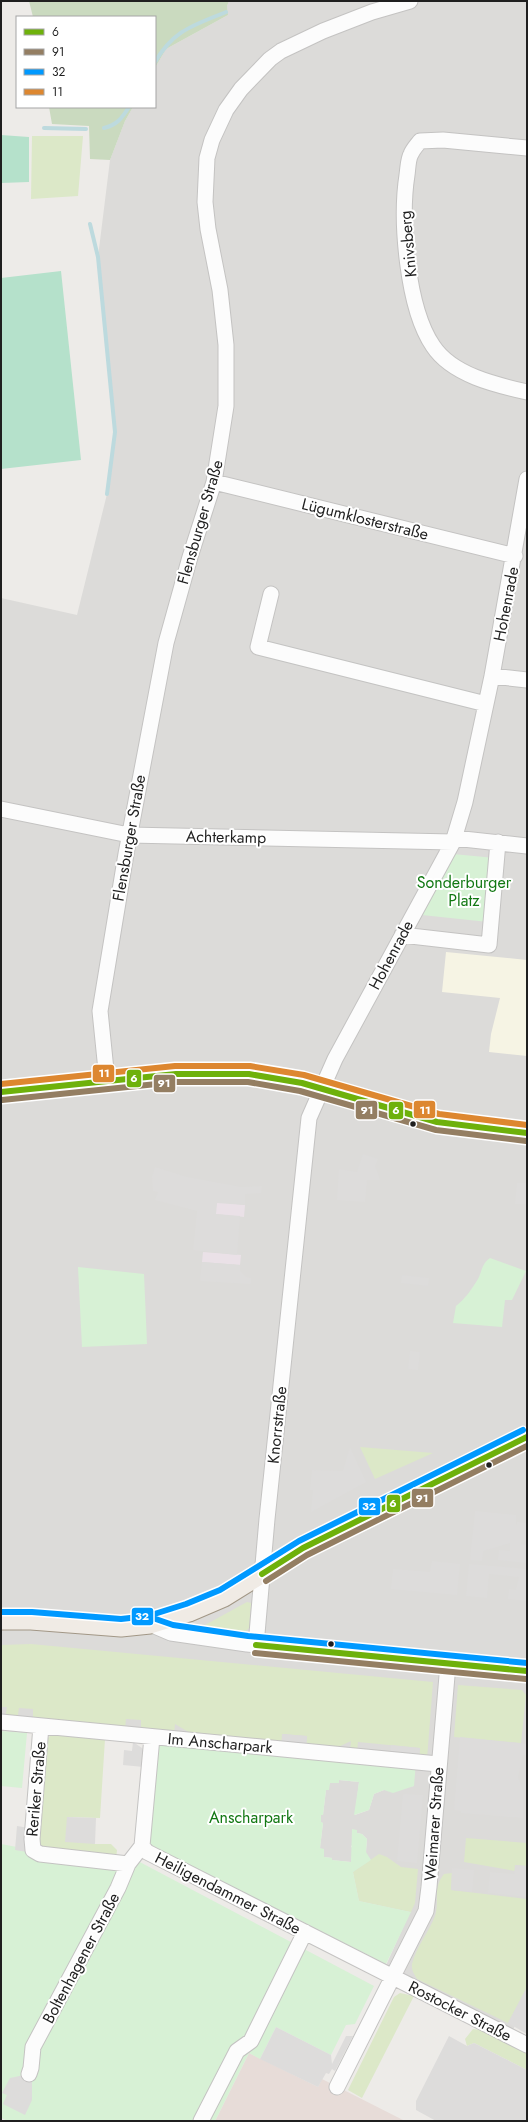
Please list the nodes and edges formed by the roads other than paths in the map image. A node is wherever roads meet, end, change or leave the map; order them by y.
1 (410, 1) edge
2 (527, 148) edge
3 (527, 392) edge
4 (527, 479) edge
5 (214, 482) junction
6 (523, 524) edge
7 (515, 556) junction
8 (271, 594) dead end
9 (492, 676) junction
10 (527, 680) edge
11 (486, 704) junction
12 (1, 809) edge
13 (129, 835) junction
14 (453, 840) junction
15 (498, 842) junction
16 (527, 846) edge
17 (402, 935) junction
18 (107, 1080) junction
19 (322, 1088) junction
20 (1, 1092) edge
21 (527, 1133) edge
22 (527, 1437) edge
23 (262, 1574) junction
24 (1, 1620) edge
25 (150, 1624) junction
26 (256, 1645) junction
27 (448, 1664) junction
28 (527, 1671) edge
29 (1, 1722) edge
30 (41, 1726) junction
31 (152, 1737) junction
32 (438, 1764) junction
33 (142, 1846) junction
34 (128, 1864) junction
35 (305, 1932) junction
36 (393, 1977) junction
37 (527, 2045) edge
38 (28, 2074) dead end
39 (337, 2087) dead end
40 (201, 2121) edge

1 - 5 street, Flensburger Straße
2 - 3 street, Knivsberg
4 - 6 street, Hohenrade
5 - 7 street, Lügumklosterstraße
5 - 13 street, Flensburger Straße
6 - 7 street, Hohenrade
7 - 9 street, Hohenrade
8 - 11 street
9 - 10 street
9 - 11 street, Hohenrade
11 - 14 street, Hohenrade
12 - 13 street, Achterkamp
13 - 14 street, Achterkamp
13 - 18 street, Flensburger Straße
14 - 15 street, Achterkamp
14 - 17 street, Hohenrade
15 - 16 street, Achterkamp
15 - 17 street
17 - 19 street, Hohenrade
18 - 19 street
18 - 20 street
19 - 21 street
19 - 23 street, Knorrstraße
22 - 23 main road
23 - 25 main road
23 - 26 street, Knorrstraße
24 - 25 main road
25 - 26 street
26 - 27 street
27 - 28 street
27 - 32 street, Weimarer Straße
29 - 30 street, Im Anscharpark
30 - 31 street, Im Anscharpark
30 - 34 street, Reriker Straße
31 - 32 street, Im Anscharpark
31 - 33 street, Heiligendammer Straße
32 - 36 street, Weimarer Straße
33 - 34 street, Boltenhagener Straße
33 - 35 street, Heiligendammer Straße
34 - 38 street, Boltenhagener Straße
35 - 36 street, Heiligendammer Straße
35 - 40 street
36 - 37 street, Rostocker Straße
36 - 39 street, Weimarer Straße

